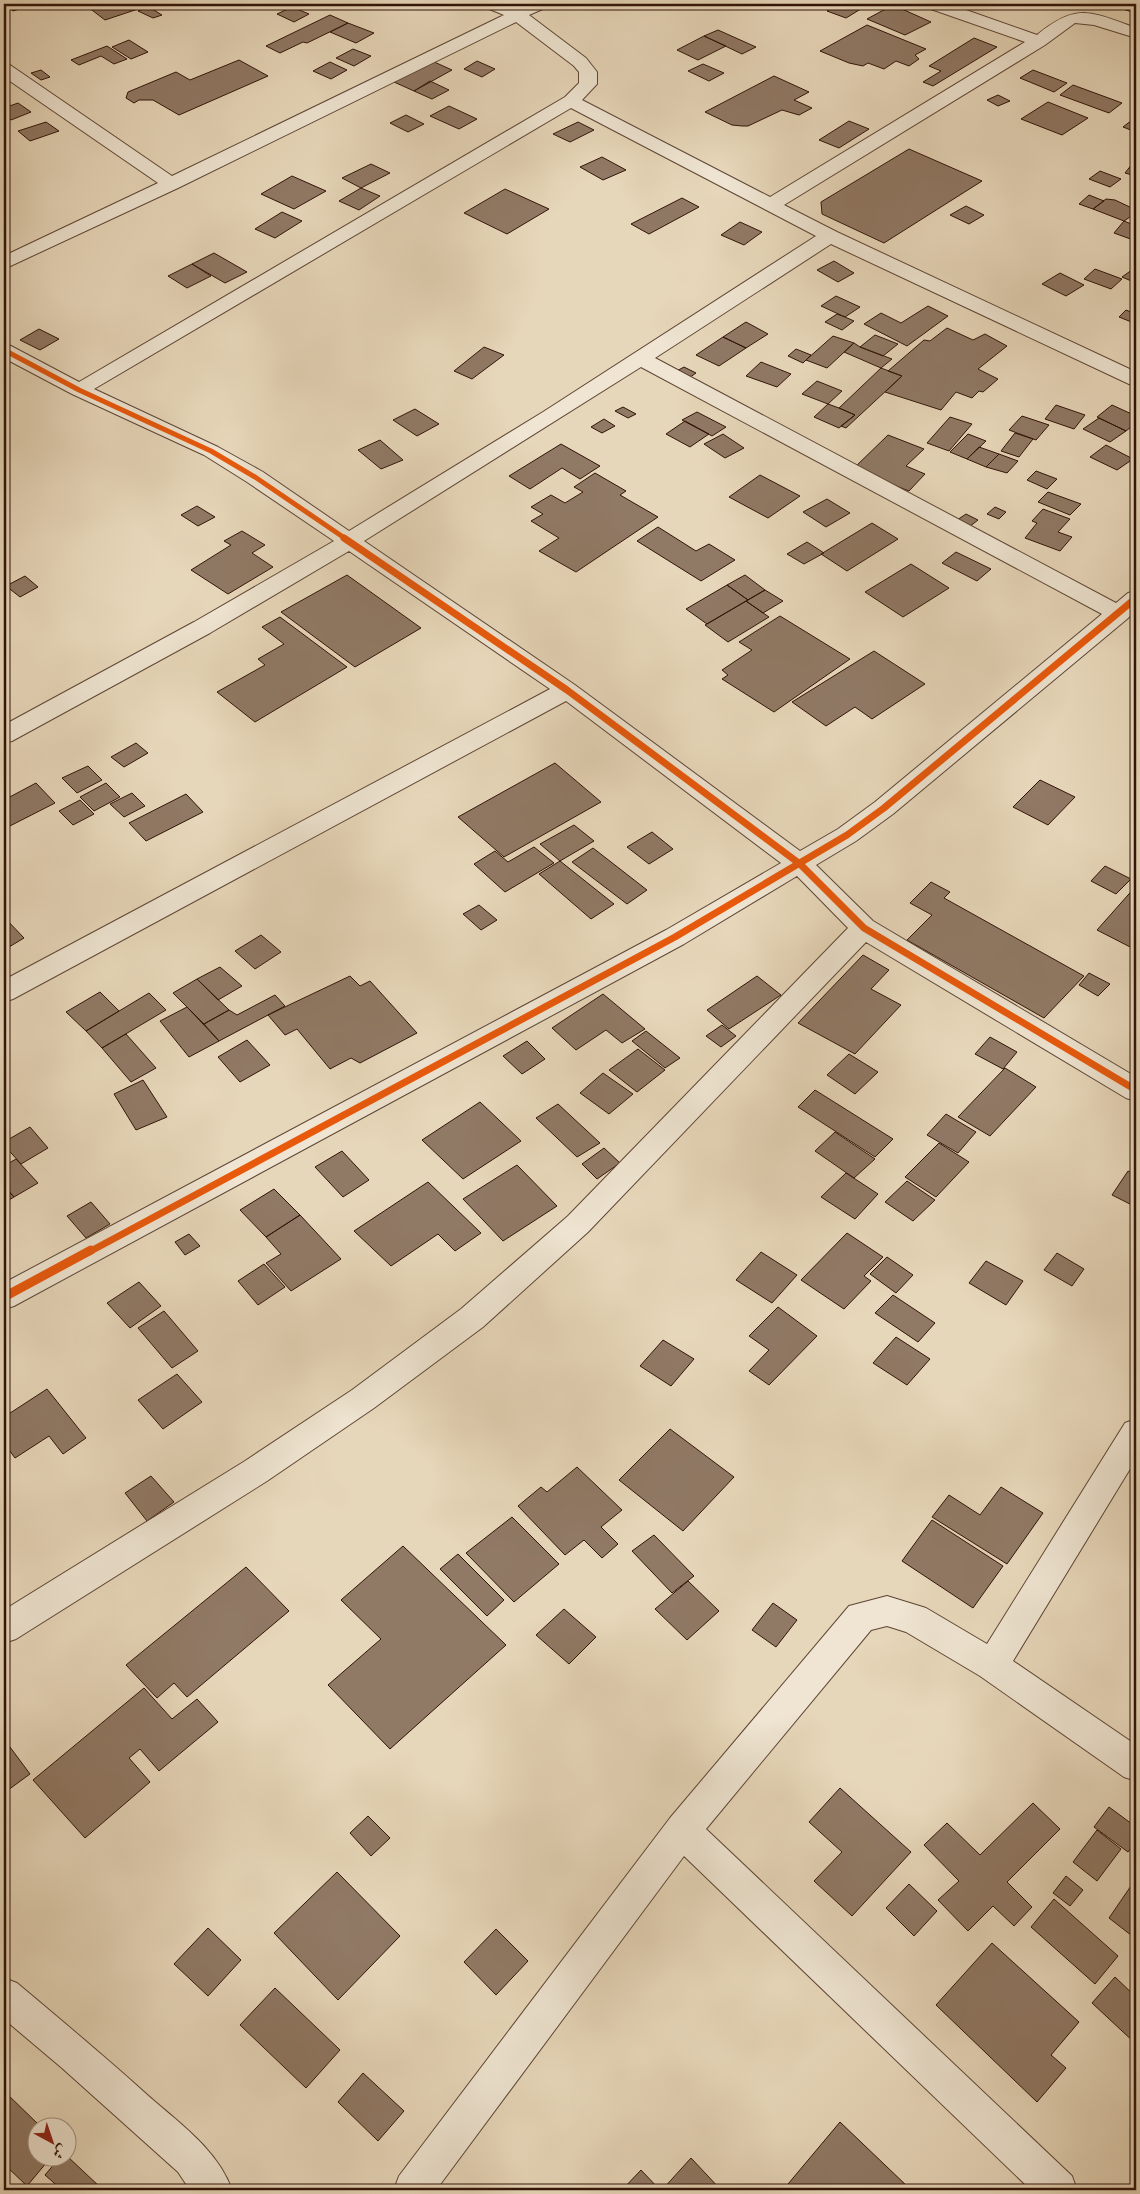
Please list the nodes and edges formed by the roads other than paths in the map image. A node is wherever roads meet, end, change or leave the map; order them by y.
1 (493, 4) edge
2 (539, 4) edge
3 (934, 4) edge
4 (516, 14) junction
5 (1136, 33) edge
6 (1039, 41) junction
7 (4, 69) edge
8 (571, 102) junction
9 (171, 184) junction
10 (770, 205) junction
11 (830, 236) junction
12 (4, 263) edge
13 (4, 350) edge
14 (641, 359) junction
15 (1136, 380) edge
16 (79, 390) junction
17 (350, 541) junction
18 (1128, 606) edge
19 (567, 690) junction
20 (4, 735) edge
21 (800, 864) junction
22 (864, 928) junction
23 (4, 992) edge
24 (1136, 1090) edge
25 (4, 1297) edge
26 (1136, 1432) edge
27 (4, 1628) edge
28 (992, 1665) junction
29 (1136, 1764) edge
30 (682, 1830) junction
31 (4, 1996) edge
32 (213, 2190) edge
33 (413, 2190) edge
34 (1058, 2190) edge

1 - 4 street
2 - 4 street
3 - 6 street
4 - 8 street
4 - 9 street
5 - 6 street
6 - 10 street
7 - 9 street
8 - 10 street
8 - 16 street
9 - 12 street
10 - 11 street
11 - 14 street
11 - 15 street
13 - 16 street
14 - 17 street
14 - 18 street
16 - 17 street
17 - 19 street
17 - 20 street
18 - 21 street
19 - 21 street
19 - 23 street
21 - 22 street
21 - 25 street
22 - 24 street
22 - 27 street
26 - 28 street
28 - 29 street
28 - 30 street
30 - 33 street
30 - 34 street
31 - 32 street

